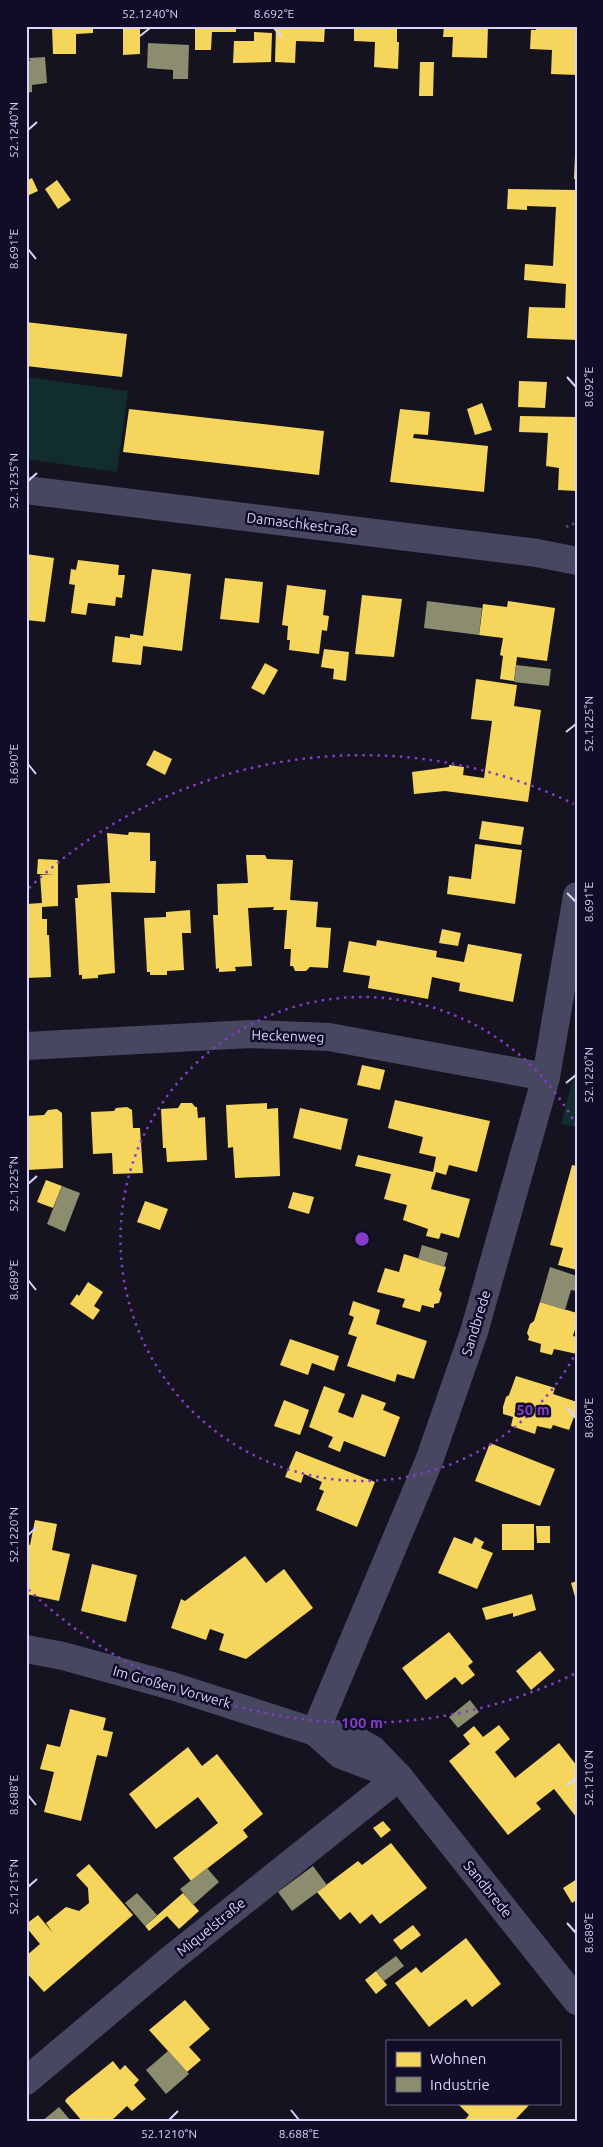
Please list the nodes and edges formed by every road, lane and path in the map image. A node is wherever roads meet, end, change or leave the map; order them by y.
1 (26, 490) edge
2 (577, 561) edge
3 (577, 896) edge
4 (26, 1046) edge
5 (546, 1077) junction
6 (26, 1649) edge
7 (315, 1732) junction
8 (399, 1777) junction
9 (577, 2001) edge
10 (26, 2081) edge

1 - 2 street, Damaschkestraße
3 - 5 street, Sandbrede
4 - 5 street, Heckenweg
5 - 7 street, Sandbrede
6 - 7 street, Im Großen Vorwerk
7 - 8 street
8 - 9 street, Sandbrede
8 - 10 street, Miquelstraße

